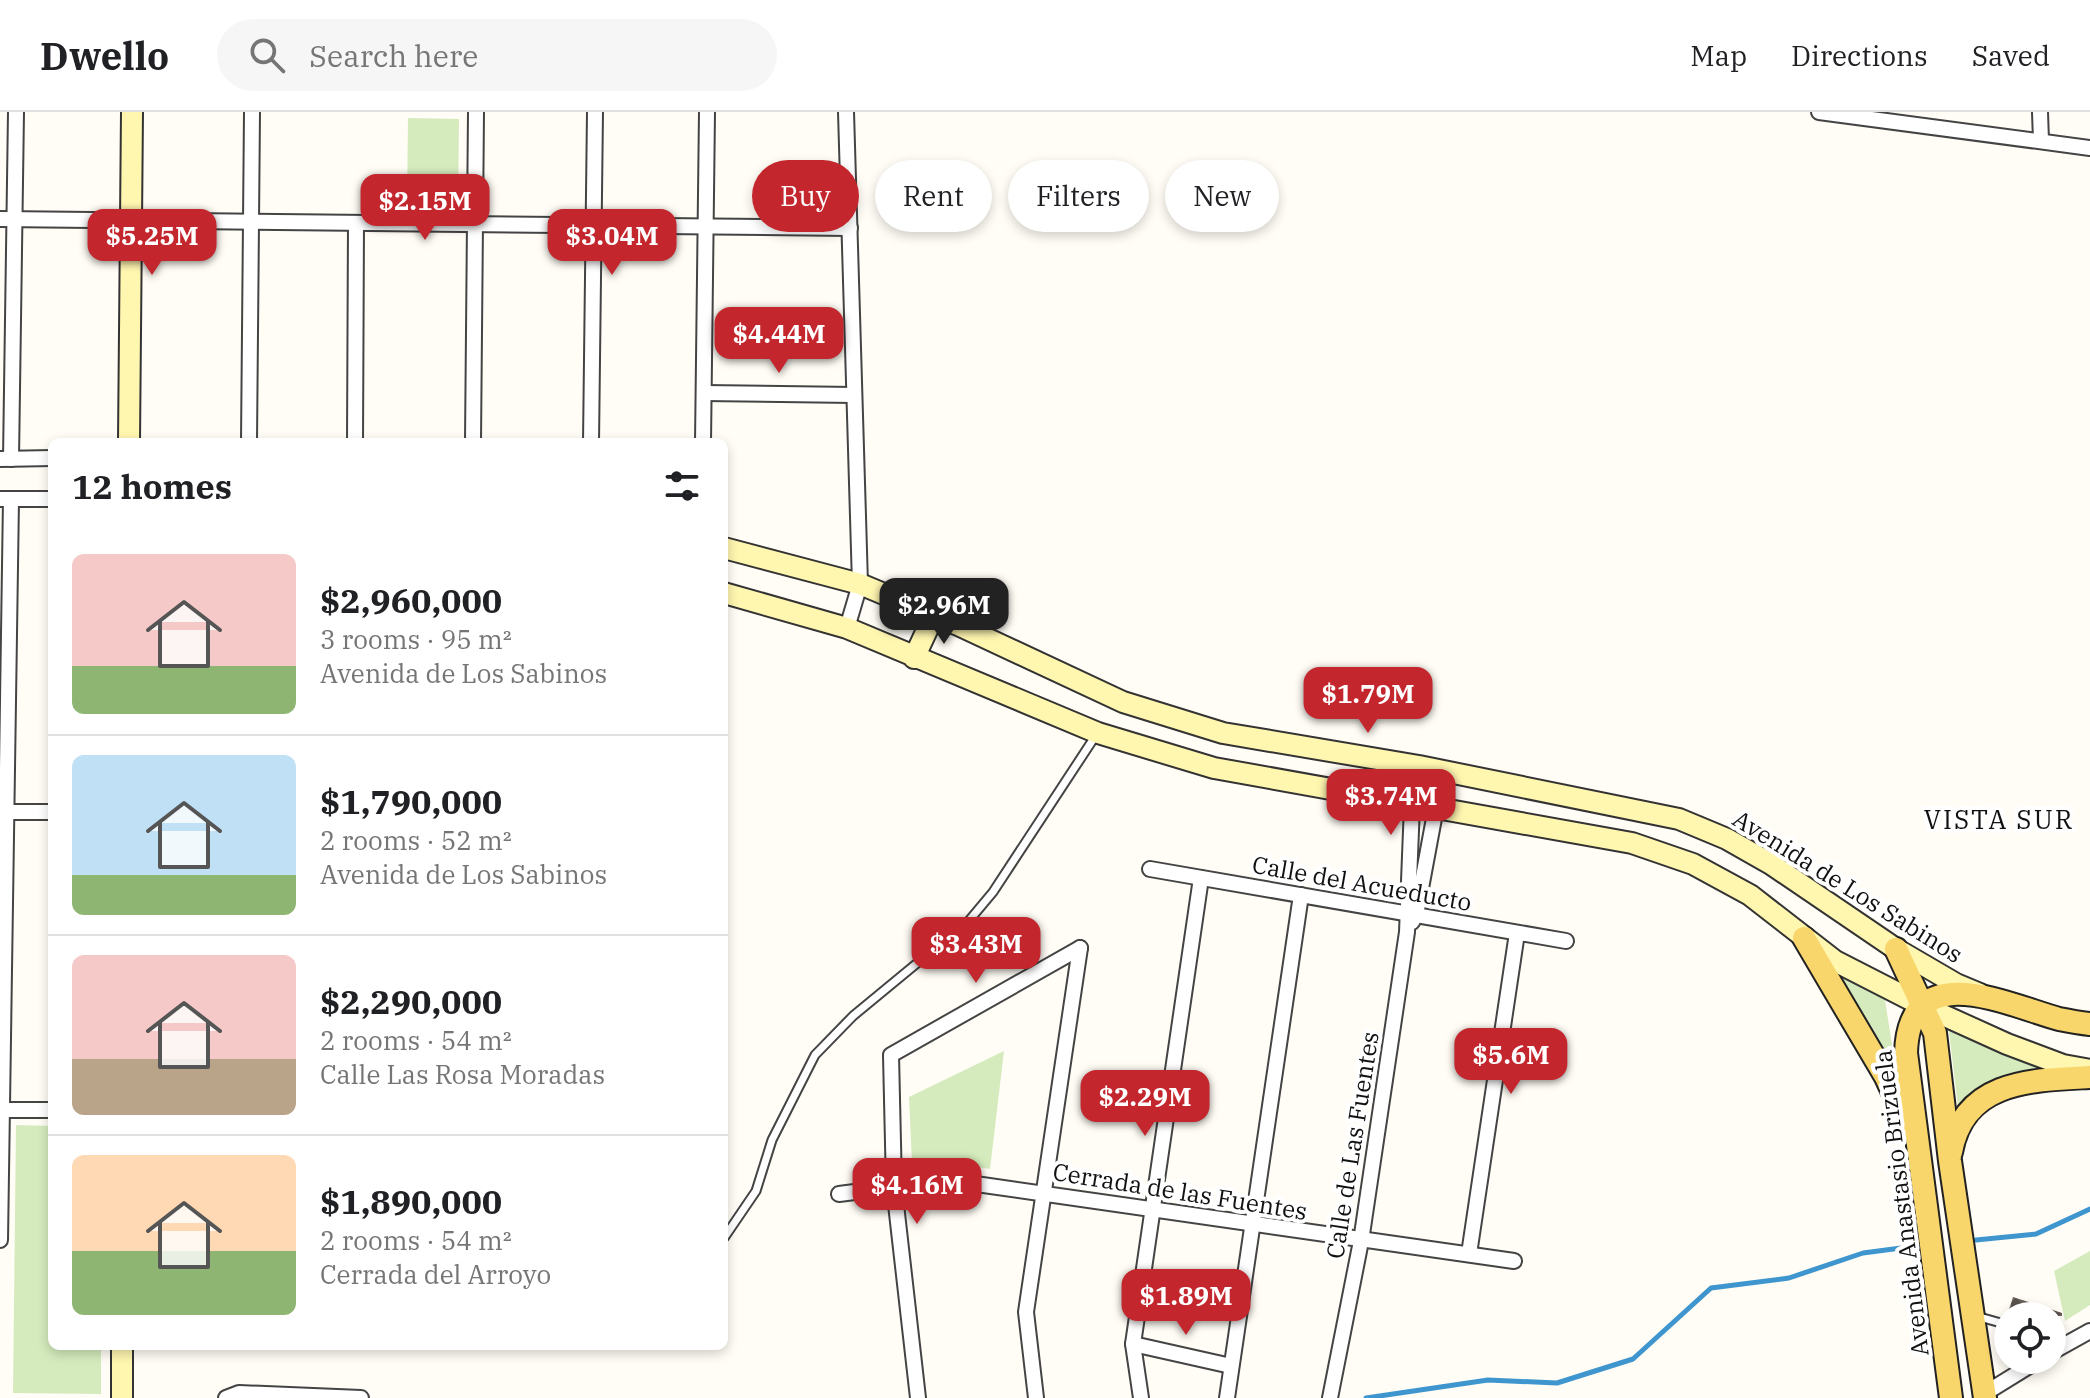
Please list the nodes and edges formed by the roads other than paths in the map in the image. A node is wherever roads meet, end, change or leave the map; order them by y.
1 (16, 112) edge
2 (132, 112) edge
3 (252, 112) edge
4 (476, 112) edge
5 (595, 112) edge
6 (707, 112) edge
7 (846, 112) edge
8 (1819, 112) edge
9 (2040, 112) edge
10 (1918, 118) edge
11 (2041, 141) junction
12 (2090, 148) edge
13 (848, 160) edge
14 (7, 219) edge
15 (131, 220) junction
16 (251, 221) junction
17 (356, 223) junction
18 (475, 224) junction
19 (593, 225) junction
20 (706, 226) junction
21 (752, 227) edge
22 (850, 232) edge
23 (704, 393) junction
24 (854, 395) junction
25 (129, 438) edge
26 (249, 438) edge
27 (355, 438) edge
28 (473, 438) edge
29 (591, 438) edge
30 (703, 438) edge
31 (48, 458) edge
32 (6, 459) edge
33 (5, 499) edge
34 (48, 499) edge
35 (728, 549) edge
36 (860, 584) junction
37 (728, 594) edge
38 (934, 615) junction
39 (847, 628) junction
40 (914, 658) junction
41 (1098, 733) junction
42 (1419, 766) junction
43 (1443, 770) junction
44 (1412, 805) junction
45 (1436, 809) junction
46 (3, 812) edge
47 (48, 812) edge
48 (1150, 869) dead end
49 (1201, 878) junction
50 (1301, 895) junction
51 (1411, 914) junction
52 (1517, 933) junction
53 (1804, 938) junction
54 (1566, 941) dead end
55 (1896, 949) junction
56 (1980, 994) junction
57 (1923, 1006) junction
58 (2090, 1024) edge
59 (2090, 1070) edge
60 (2090, 1077) edge
61 (1, 1110) edge
62 (48, 1110) edge
63 (1919, 1150) junction
64 (1950, 1161) junction
65 (894, 1187) junction
66 (1042, 1192) junction
67 (839, 1194) dead end
68 (1154, 1209) junction
69 (1250, 1225) junction
70 (728, 1232) edge
71 (0, 1240) edge
72 (1361, 1241) junction
73 (1469, 1254) junction
74 (1514, 1261) dead end
75 (1974, 1315) junction
76 (1994, 1321) edge
77 (2090, 1331) edge
78 (2067, 1343) edge
79 (1133, 1344) junction
80 (122, 1350) edge
81 (1231, 1366) junction
82 (2018, 1374) edge
83 (234, 1396) edge
84 (1984, 1396) edge
85 (122, 1398) edge
86 (347, 1398) edge
87 (361, 1398) edge
88 (918, 1398) edge
89 (1036, 1398) edge
90 (1141, 1398) edge
91 (1227, 1398) edge
92 (1330, 1398) edge
93 (1951, 1398) edge

1 - 14 street
2 - 15 street
3 - 16 street
4 - 18 street
5 - 19 street
6 - 20 street
7 - 13 street
8 - 10 street
9 - 11 street
10 - 11 street
11 - 12 street
14 - 15 street
14 - 32 street
15 - 16 street
15 - 25 street
16 - 17 street
16 - 26 street
17 - 18 street
17 - 27 street
18 - 19 street
18 - 28 street
19 - 20 street
19 - 29 street
20 - 21 street
20 - 23 street
22 - 24 street
23 - 24 street
23 - 30 street
24 - 36 street
31 - 32 street
33 - 34 street
33 - 46 street
35 - 36 street, Avenida de Los Sabinos
36 - 38 street, Avenida de Los Sabinos
36 - 39 street
37 - 39 street
38 - 40 street
38 - 42 street, Avenida de Los Sabinos
39 - 40 street
40 - 41 street
41 - 44 street
41 - 70 lane
42 - 43 street, Avenida de Los Sabinos
42 - 44 street
43 - 45 street
43 - 55 street, Avenida de Los Sabinos
44 - 45 street
44 - 51 street
45 - 51 street
45 - 53 street
46 - 47 street
46 - 61 street
48 - 49 street, Calle del Acueducto
49 - 50 street, Calle del Acueducto
49 - 68 street
50 - 51 street, Calle del Acueducto
50 - 69 street
51 - 52 street, Calle del Acueducto
51 - 72 street, Calle de Las Fuentes
52 - 54 street, Calle del Acueducto
52 - 73 street
53 - 57 street
53 - 63 main road
55 - 56 street, Avenida de Los Sabinos
55 - 57 main road
56 - 57 main road
56 - 58 main road
57 - 59 street
57 - 63 main road, Avenida Anastasio Brizuela
57 - 64 main road
60 - 64 main road
61 - 62 street
61 - 71 street
63 - 93 main road, Avenida Anastasio Brizuela
64 - 75 main road
65 - 66 street, Cerrada de las Fuentes
65 - 66 street
65 - 67 street, Cerrada de las Fuentes
65 - 88 street
66 - 68 street, Cerrada de las Fuentes
66 - 89 street
68 - 69 street, Cerrada de las Fuentes
68 - 79 street
69 - 72 street, Cerrada de las Fuentes
69 - 81 street
72 - 73 street, Cerrada de las Fuentes
72 - 92 street, Calle de Las Fuentes
73 - 74 street, Cerrada de las Fuentes
75 - 76 lane
75 - 84 main road
77 - 78 street
79 - 81 street
79 - 90 street
80 - 85 street
81 - 91 street
82 - 84 street
83 - 86 street
86 - 87 street

